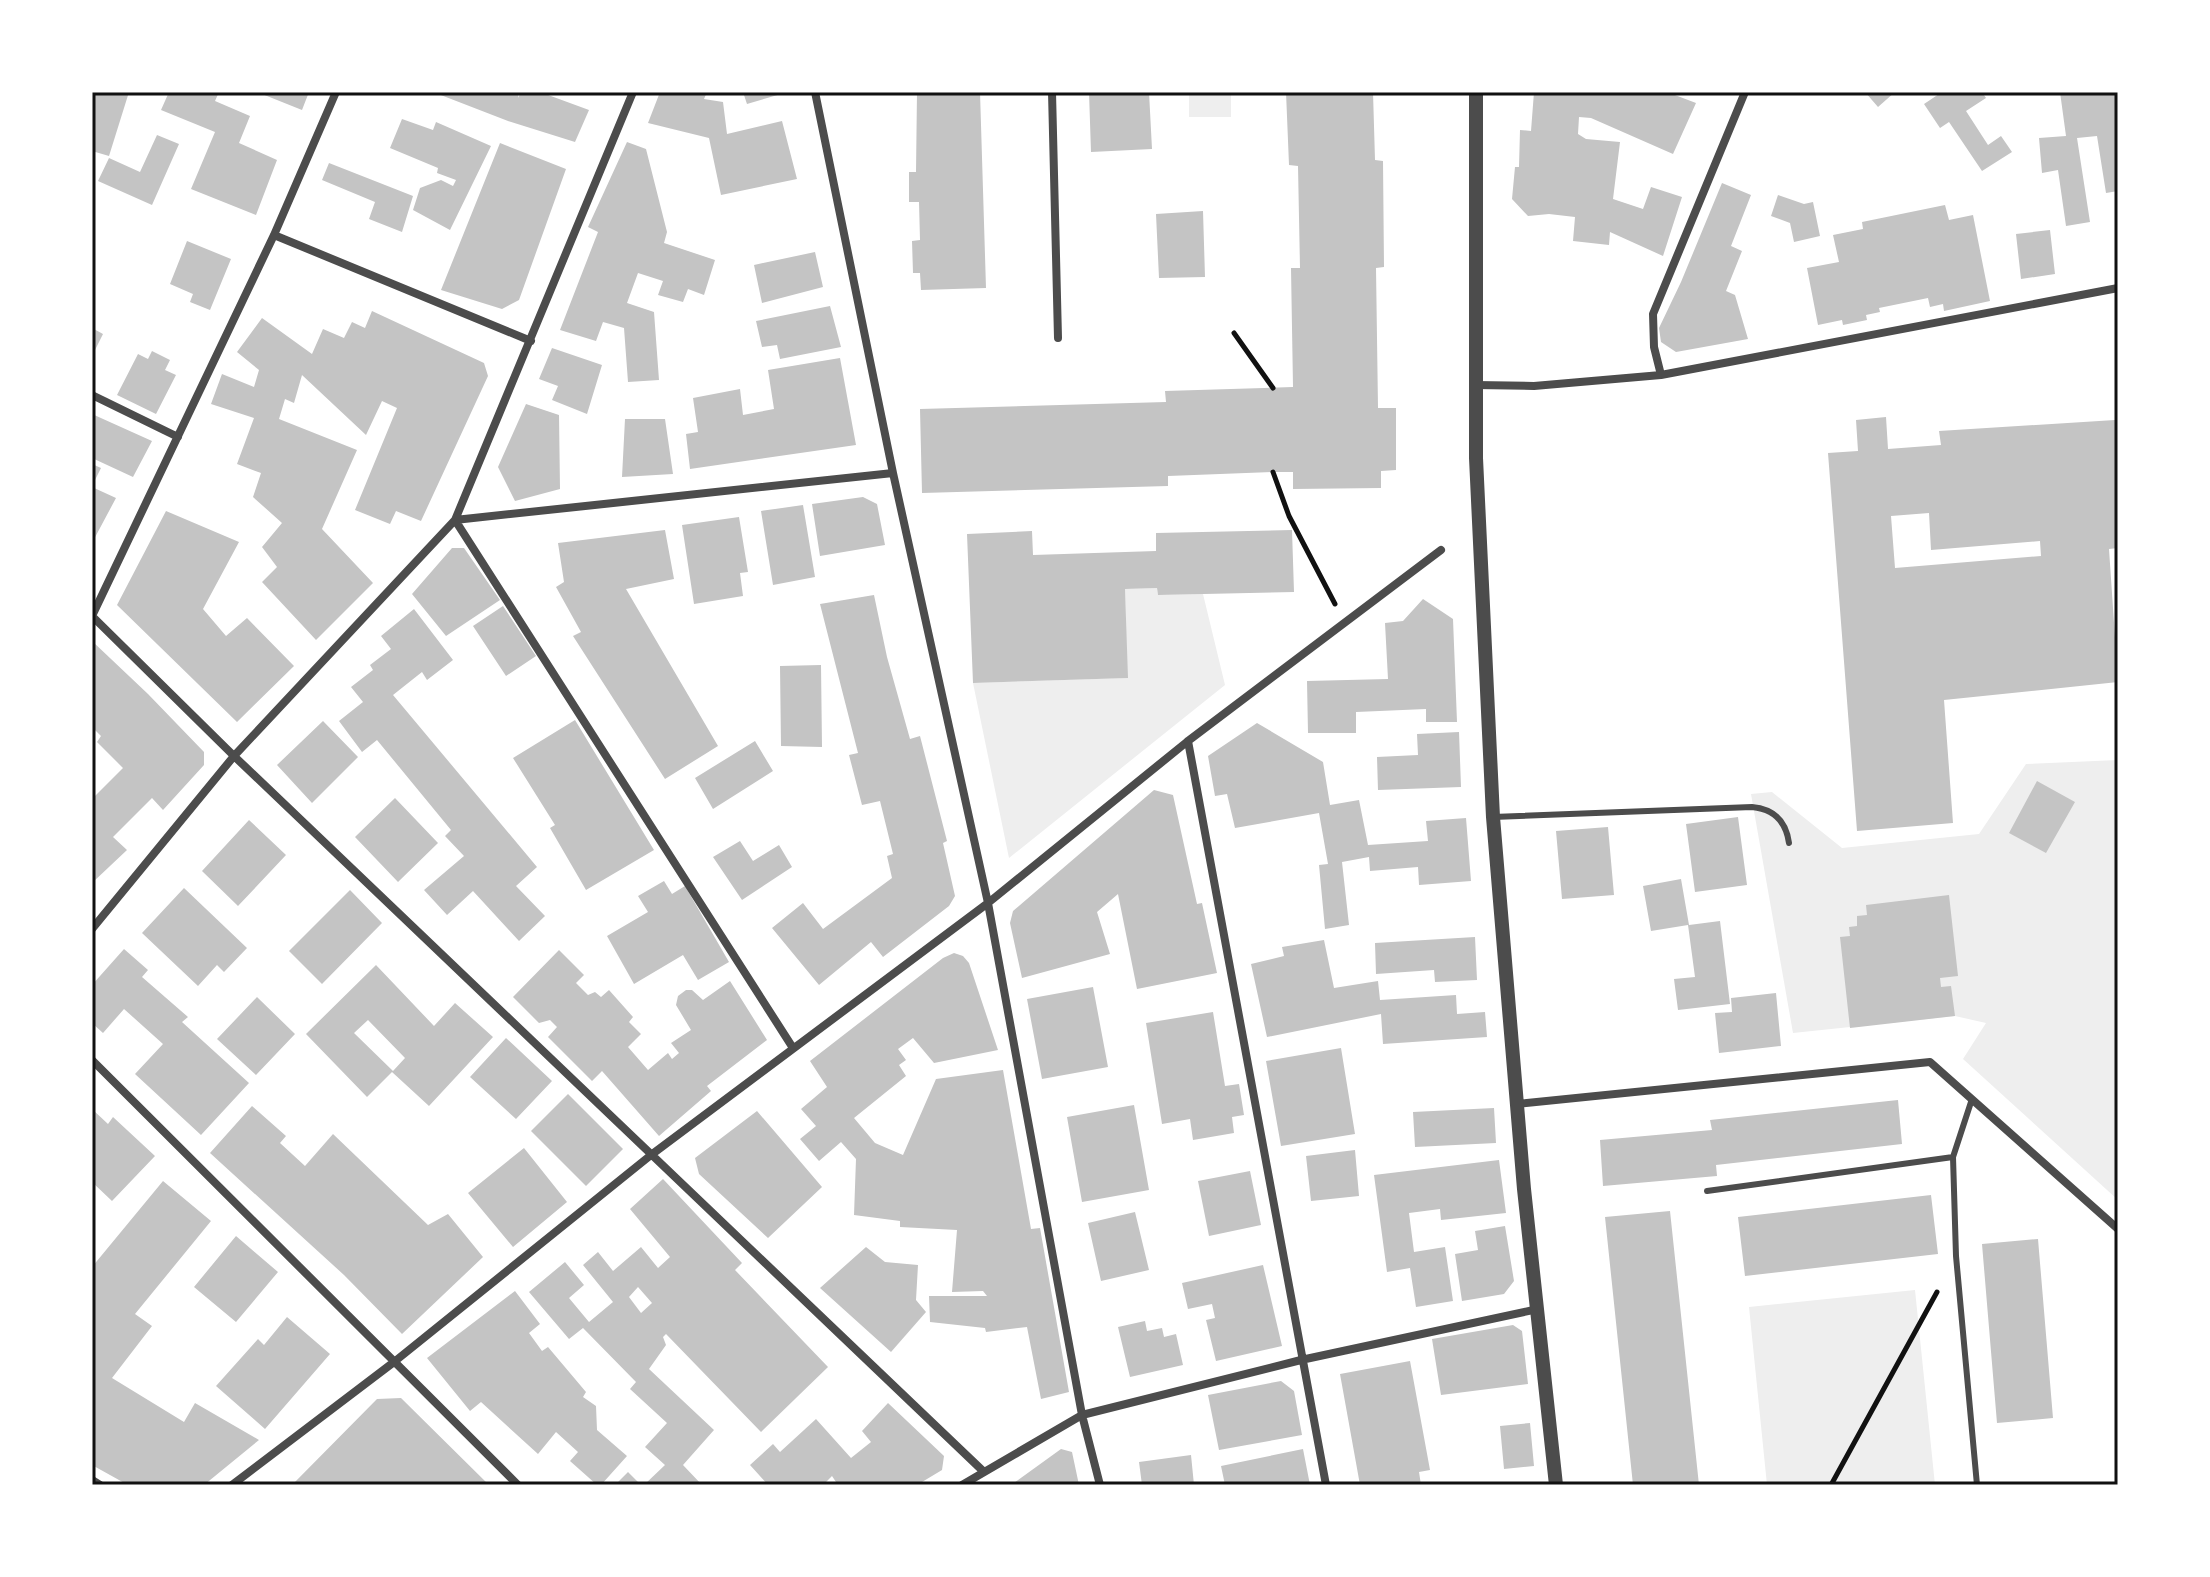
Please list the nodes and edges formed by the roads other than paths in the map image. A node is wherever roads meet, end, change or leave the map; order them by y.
1 (336, 92) edge
2 (633, 92) edge
3 (815, 92) edge
4 (1052, 92) edge
5 (1476, 92) edge
6 (1745, 92) edge
7 (274, 235) junction
8 (2118, 288) edge
9 (1058, 338) dead end
10 (531, 341) junction
11 (1661, 375) junction
12 (1475, 385) junction
13 (92, 395) edge
14 (178, 437) junction
15 (893, 473) junction
16 (455, 520) junction
17 (1441, 550) dead end
18 (92, 616) edge
19 (1188, 741) junction
20 (234, 756) junction
21 (1493, 817) junction
22 (1789, 843) dead end
23 (988, 903) junction
24 (92, 929) edge
25 (793, 1048) junction
26 (92, 1060) edge
27 (1972, 1099) junction
28 (1517, 1104) junction
29 (651, 1155) junction
30 (1953, 1157) junction
31 (1707, 1191) dead end
32 (2118, 1229) edge
33 (1538, 1309) junction
34 (1301, 1360) junction
35 (394, 1362) junction
36 (1082, 1415) junction
37 (983, 1471) junction
38 (92, 1480) edge
39 (100, 1485) edge
40 (232, 1485) edge
41 (518, 1485) edge
42 (962, 1485) edge
43 (1100, 1485) edge
44 (1326, 1485) edge
45 (1556, 1485) edge
46 (1977, 1485) edge

1 - 7 street
2 - 10 street
3 - 15 street
4 - 9 street
5 - 12 street
6 - 11 street
7 - 10 street
7 - 14 street
8 - 11 street
10 - 16 street
11 - 12 street
12 - 21 street
13 - 14 street
14 - 18 street
15 - 16 street
15 - 23 street
16 - 20 street
16 - 25 street
17 - 19 street
18 - 20 street
19 - 23 street
19 - 34 street
20 - 24 street
20 - 29 street
21 - 22 lane
21 - 28 street
23 - 25 street
23 - 36 street
25 - 29 street
26 - 35 street
27 - 28 street
27 - 30 lane
27 - 32 street
28 - 33 street
29 - 35 street
29 - 37 street
30 - 31 lane
30 - 46 lane
33 - 34 street
33 - 45 street
34 - 36 street
34 - 44 street
35 - 40 street
35 - 41 street
36 - 37 street
36 - 43 street
37 - 42 street
38 - 39 street

